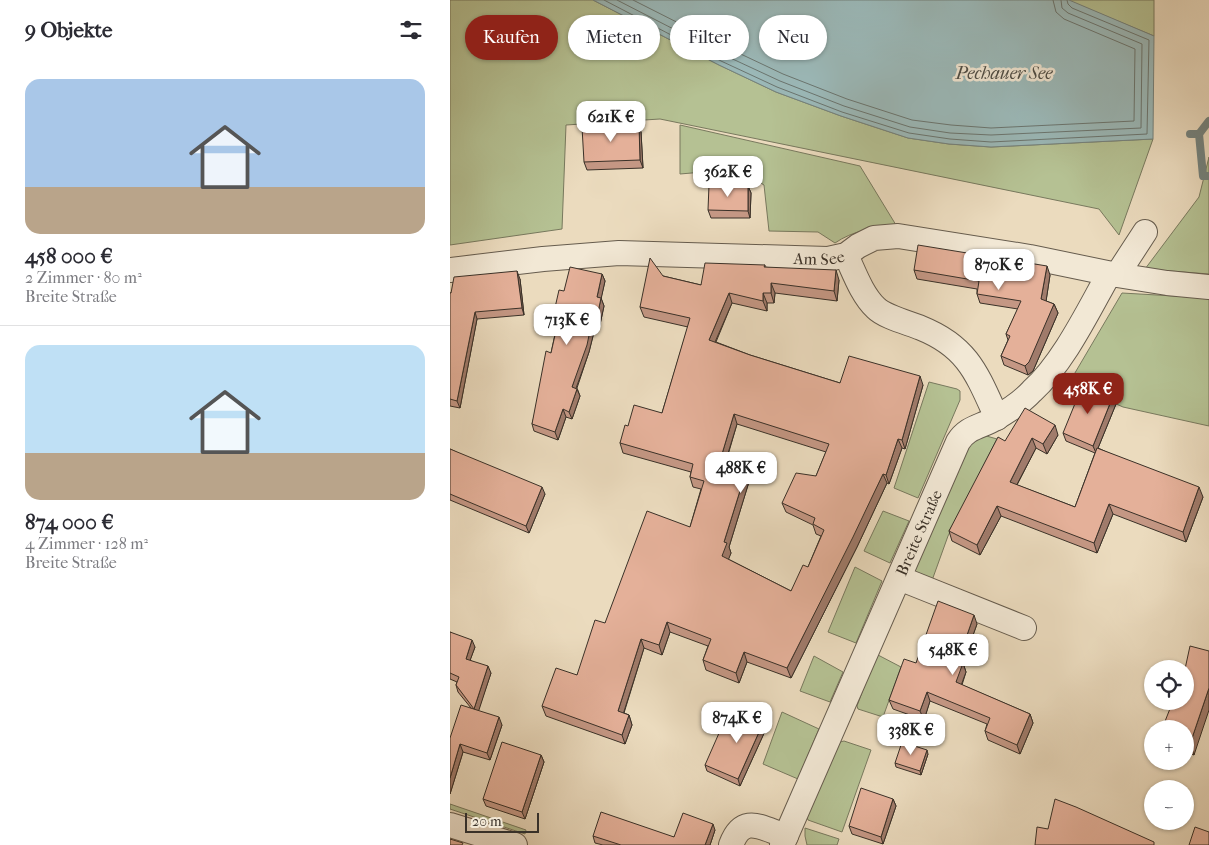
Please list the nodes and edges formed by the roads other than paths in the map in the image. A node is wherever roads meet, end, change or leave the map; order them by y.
1 (1145, 232) dead end
2 (846, 255) junction
3 (450, 270) edge
4 (1113, 274) junction
5 (1209, 286) edge
6 (997, 418) junction
7 (899, 578) junction
8 (1024, 628) dead end
9 (450, 825) edge
10 (784, 840) edge
11 (515, 845) edge
12 (731, 845) edge

1 - 4 street, Breite Straße
2 - 3 street, Am See
2 - 4 street, Am See
2 - 6 street
4 - 5 street, Am See
4 - 6 street, Breite Straße
6 - 7 street, Breite Straße
7 - 8 street
7 - 10 street, Breite Straße
9 - 11 street
10 - 12 street, Breite Straße

